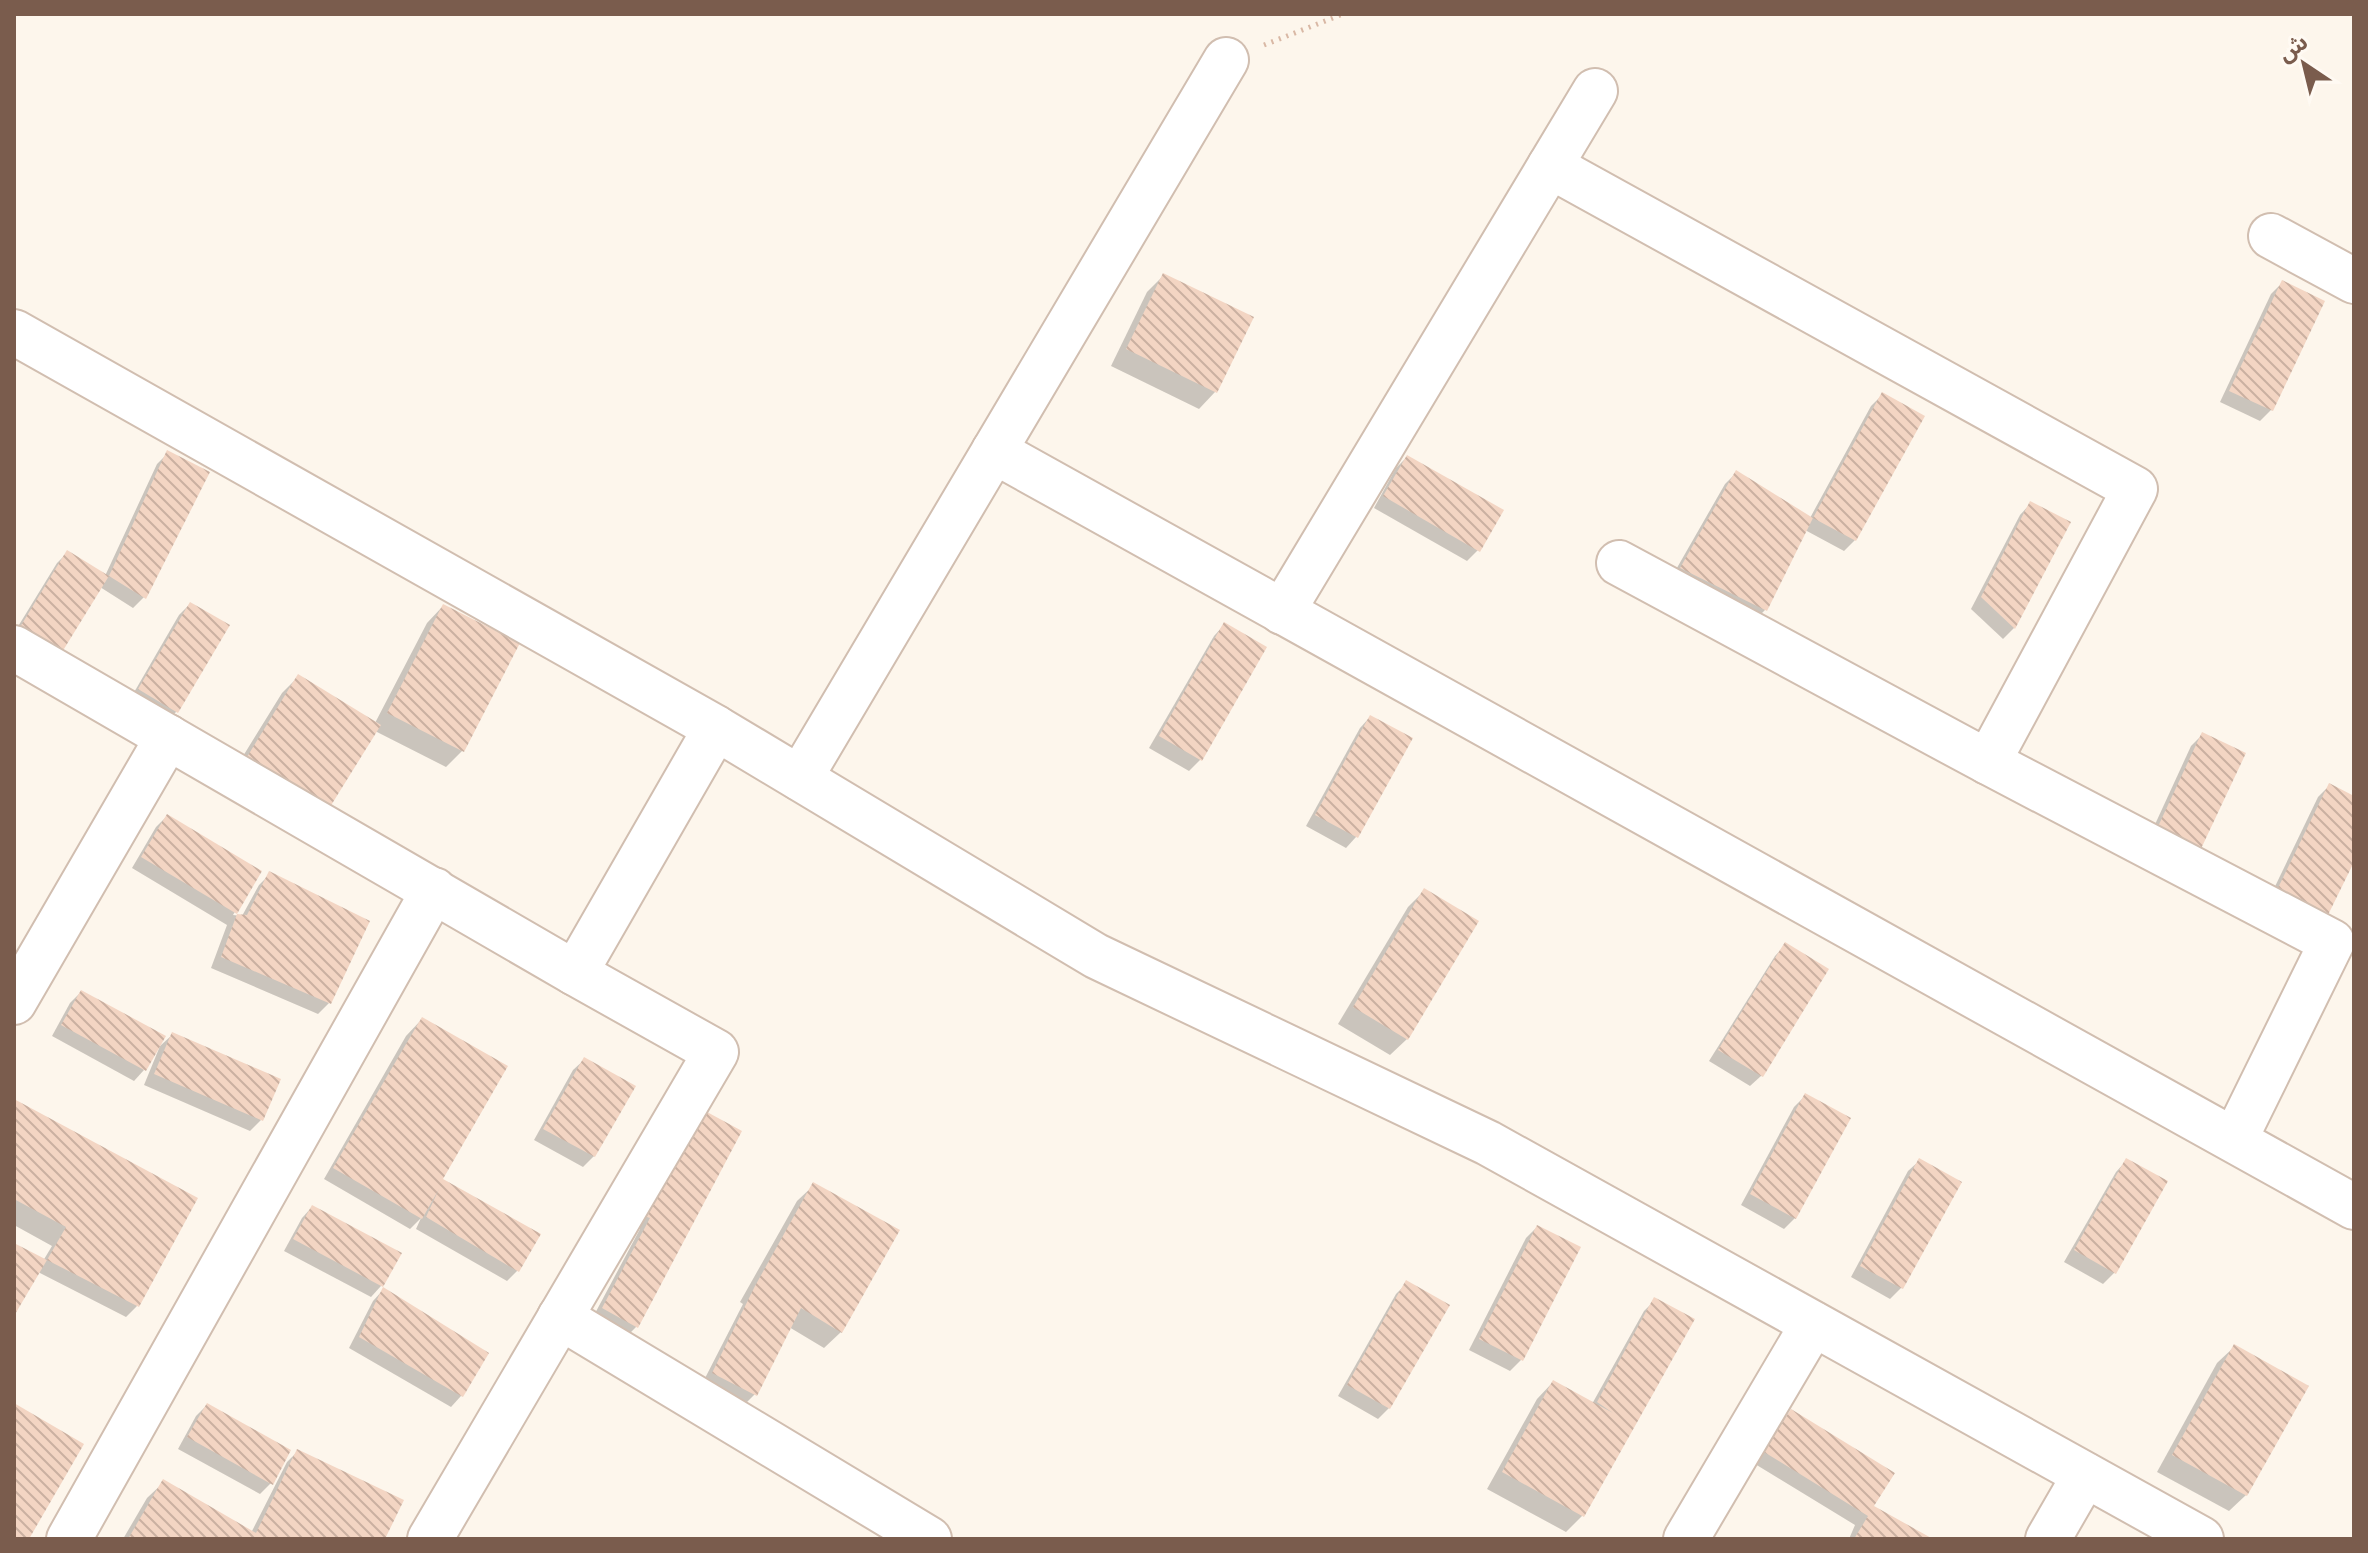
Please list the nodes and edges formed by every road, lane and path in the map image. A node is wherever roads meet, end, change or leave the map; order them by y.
1 (1343, 14) edge
2 (1226, 60) joint
3 (1595, 91) dead end
4 (1550, 166) junction
5 (2271, 236) dead end
6 (2354, 281) edge
7 (14, 332) edge
8 (994, 451) junction
9 (1619, 563) dead end
10 (1282, 612) junction
11 (14, 648) edge
12 (716, 728) junction
13 (168, 737) junction
14 (1988, 762) junction
15 (800, 778) junction
16 (434, 890) junction
17 (575, 973) junction
18 (14, 1002) edge
19 (2235, 1139) junction
20 (2354, 1207) edge
21 (560, 1317) junction
22 (1813, 1324) junction
23 (2085, 1475) junction
24 (69, 1539) edge
25 (430, 1539) edge
26 (929, 1539) edge
27 (1686, 1539) edge
28 (2048, 1539) edge
29 (2201, 1539) edge

1 - 2 path
2 - 8 street
3 - 4 street
4 - 10 street
4 - 14 street
5 - 6 street
7 - 12 street
8 - 10 street
8 - 15 street
9 - 14 street
10 - 19 street
11 - 13 street
12 - 15 street
12 - 17 street
13 - 16 street
13 - 18 street
14 - 19 street
15 - 22 street
16 - 17 street
16 - 24 street
17 - 21 street
19 - 20 street
21 - 25 street
21 - 26 street
22 - 23 street
22 - 27 street
23 - 28 street
23 - 29 street

